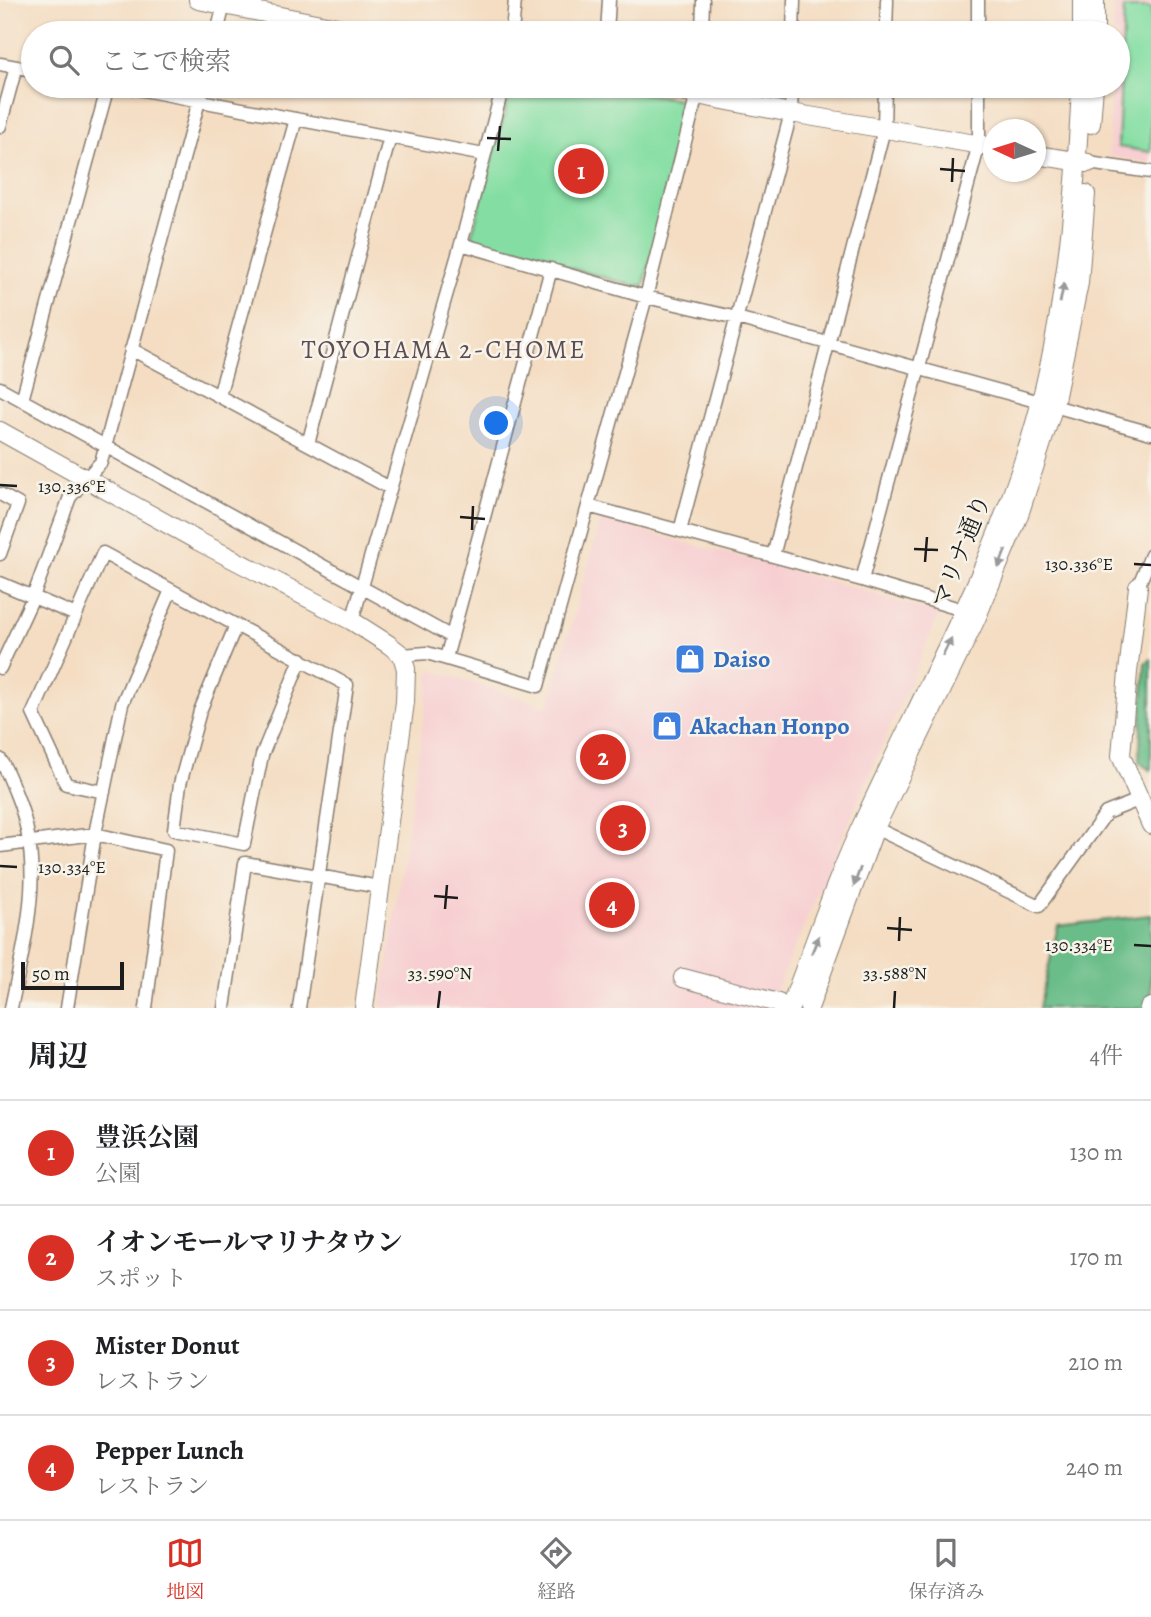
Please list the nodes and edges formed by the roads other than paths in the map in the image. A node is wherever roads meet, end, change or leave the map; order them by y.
1 (198, 0) edge
2 (514, 0) edge
3 (609, 0) edge
4 (703, 0) edge
5 (794, 0) edge
6 (887, 0) edge
7 (978, 0) edge
8 (1082, 0) edge
9 (1095, 0) edge
10 (225, 2) edge
11 (220, 21) edge
12 (312, 21) edge
13 (513, 21) edge
14 (608, 21) edge
15 (702, 21) edge
16 (793, 21) edge
17 (886, 21) edge
18 (978, 21) edge
19 (1082, 21) edge
20 (1095, 21) edge
21 (0, 64) edge
22 (16, 67) junction
23 (21, 68) edge
24 (105, 98) edge
25 (193, 98) edge
26 (500, 98) edge
27 (697, 98) edge
28 (731, 98) edge
29 (792, 98) edge
30 (885, 98) edge
31 (980, 98) edge
32 (1081, 98) edge
33 (1092, 98) edge
34 (199, 99) junction
35 (791, 113) junction
36 (296, 119) junction
37 (983, 120) edge
38 (0, 126) edge
39 (884, 129) junction
40 (390, 137) junction
41 (983, 145) edge
42 (484, 155) junction
43 (983, 155) edge
44 (1046, 157) edge
45 (1083, 163) junction
46 (1151, 172) edge
47 (461, 244) junction
48 (551, 269) junction
49 (646, 297) junction
50 (737, 318) junction
51 (828, 343) junction
52 (131, 349) junction
53 (918, 369) junction
54 (0, 388) edge
55 (219, 396) junction
56 (22, 400) junction
57 (1047, 403) junction
58 (0, 431) edge
59 (1151, 433) edge
60 (0, 440) edge
61 (308, 444) junction
62 (105, 447) junction
63 (83, 482) junction
64 (390, 488) junction
65 (0, 494) edge
66 (588, 506) junction
67 (680, 531) junction
68 (0, 554) edge
69 (1151, 555) edge
70 (773, 556) junction
71 (862, 580) junction
72 (0, 583) edge
73 (1138, 587) joint
74 (362, 588) junction
75 (171, 590) junction
76 (33, 597) junction
77 (76, 615) junction
78 (970, 615) junction
79 (352, 621) junction
80 (236, 625) junction
81 (452, 637) junction
82 (402, 655) junction
83 (446, 658) junction
84 (300, 659) junction
85 (0, 668) edge
86 (0, 760) edge
87 (104, 792) junction
88 (1141, 799) junction
89 (1151, 825) edge
90 (875, 828) junction
91 (95, 834) junction
92 (30, 843) junction
93 (0, 846) edge
94 (319, 876) junction
95 (375, 886) junction
96 (683, 978) dead end
97 (11, 1008) edge
98 (67, 1008) edge
99 (146, 1008) edge
100 (224, 1008) edge
101 (299, 1008) edge
102 (353, 1008) edge
103 (364, 1008) edge
104 (787, 1008) edge
105 (809, 1008) edge

1 - 10 street
2 - 13 street
3 - 14 street
4 - 15 street
5 - 16 street
6 - 17 street
7 - 18 street
8 - 19 street
9 - 20 street
10 - 11 street
10 - 12 street
21 - 22 street
22 - 23 street
22 - 38 street
24 - 56 street
25 - 34 street
26 - 42 street
27 - 49 street
28 - 35 street
29 - 35 street
30 - 39 street
31 - 37 street
32 - 45 street, マリナ通り
33 - 45 street, マリナ通り
34 - 36 street
34 - 52 street
35 - 39 street
35 - 50 street
36 - 40 street
36 - 55 street
39 - 41 street
39 - 51 street
40 - 42 street
40 - 61 street
42 - 47 street
43 - 53 street
44 - 45 street
45 - 46 street
45 - 57 street, マリナ通り
47 - 48 street
47 - 64 street
48 - 49 street
48 - 81 street
49 - 50 street
49 - 66 street
50 - 51 street
50 - 67 street
51 - 53 street
51 - 70 street
52 - 55 street
52 - 62 street
53 - 57 street
53 - 71 street
54 - 56 street
55 - 61 street
56 - 62 street
57 - 59 street
57 - 78 street, マリナ通り
58 - 63 street
60 - 63 street
61 - 64 street
62 - 63 street
62 - 74 street
63 - 76 street
63 - 79 street
63 - 95 street
64 - 74 street
65 - 68 street
66 - 67 street
66 - 83 street
67 - 70 street
69 - 73 street
70 - 71 street
71 - 78 street
72 - 76 street
73 - 88 street
74 - 79 street
74 - 81 street
75 - 77 street
75 - 80 street
75 - 87 street
76 - 77 street
76 - 85 street
77 - 87 street
78 - 90 street, マリナ通り
104 -> 78 street, マリナ通り
79 - 82 street
80 - 84 street
80 - 84 street
81 - 83 street
82 - 83 street
82 - 95 street
84 - 94 street
86 - 92 street
87 - 91 street
88 - 89 street
88 - 90 street
90 -> 105 street, マリナ通り
91 - 92 street
91 - 98 street
91 - 99 street
92 - 93 street
92 - 97 street
94 - 95 street
94 - 100 street
94 - 101 street
95 - 102 street
95 - 103 street
96 - 104 street

